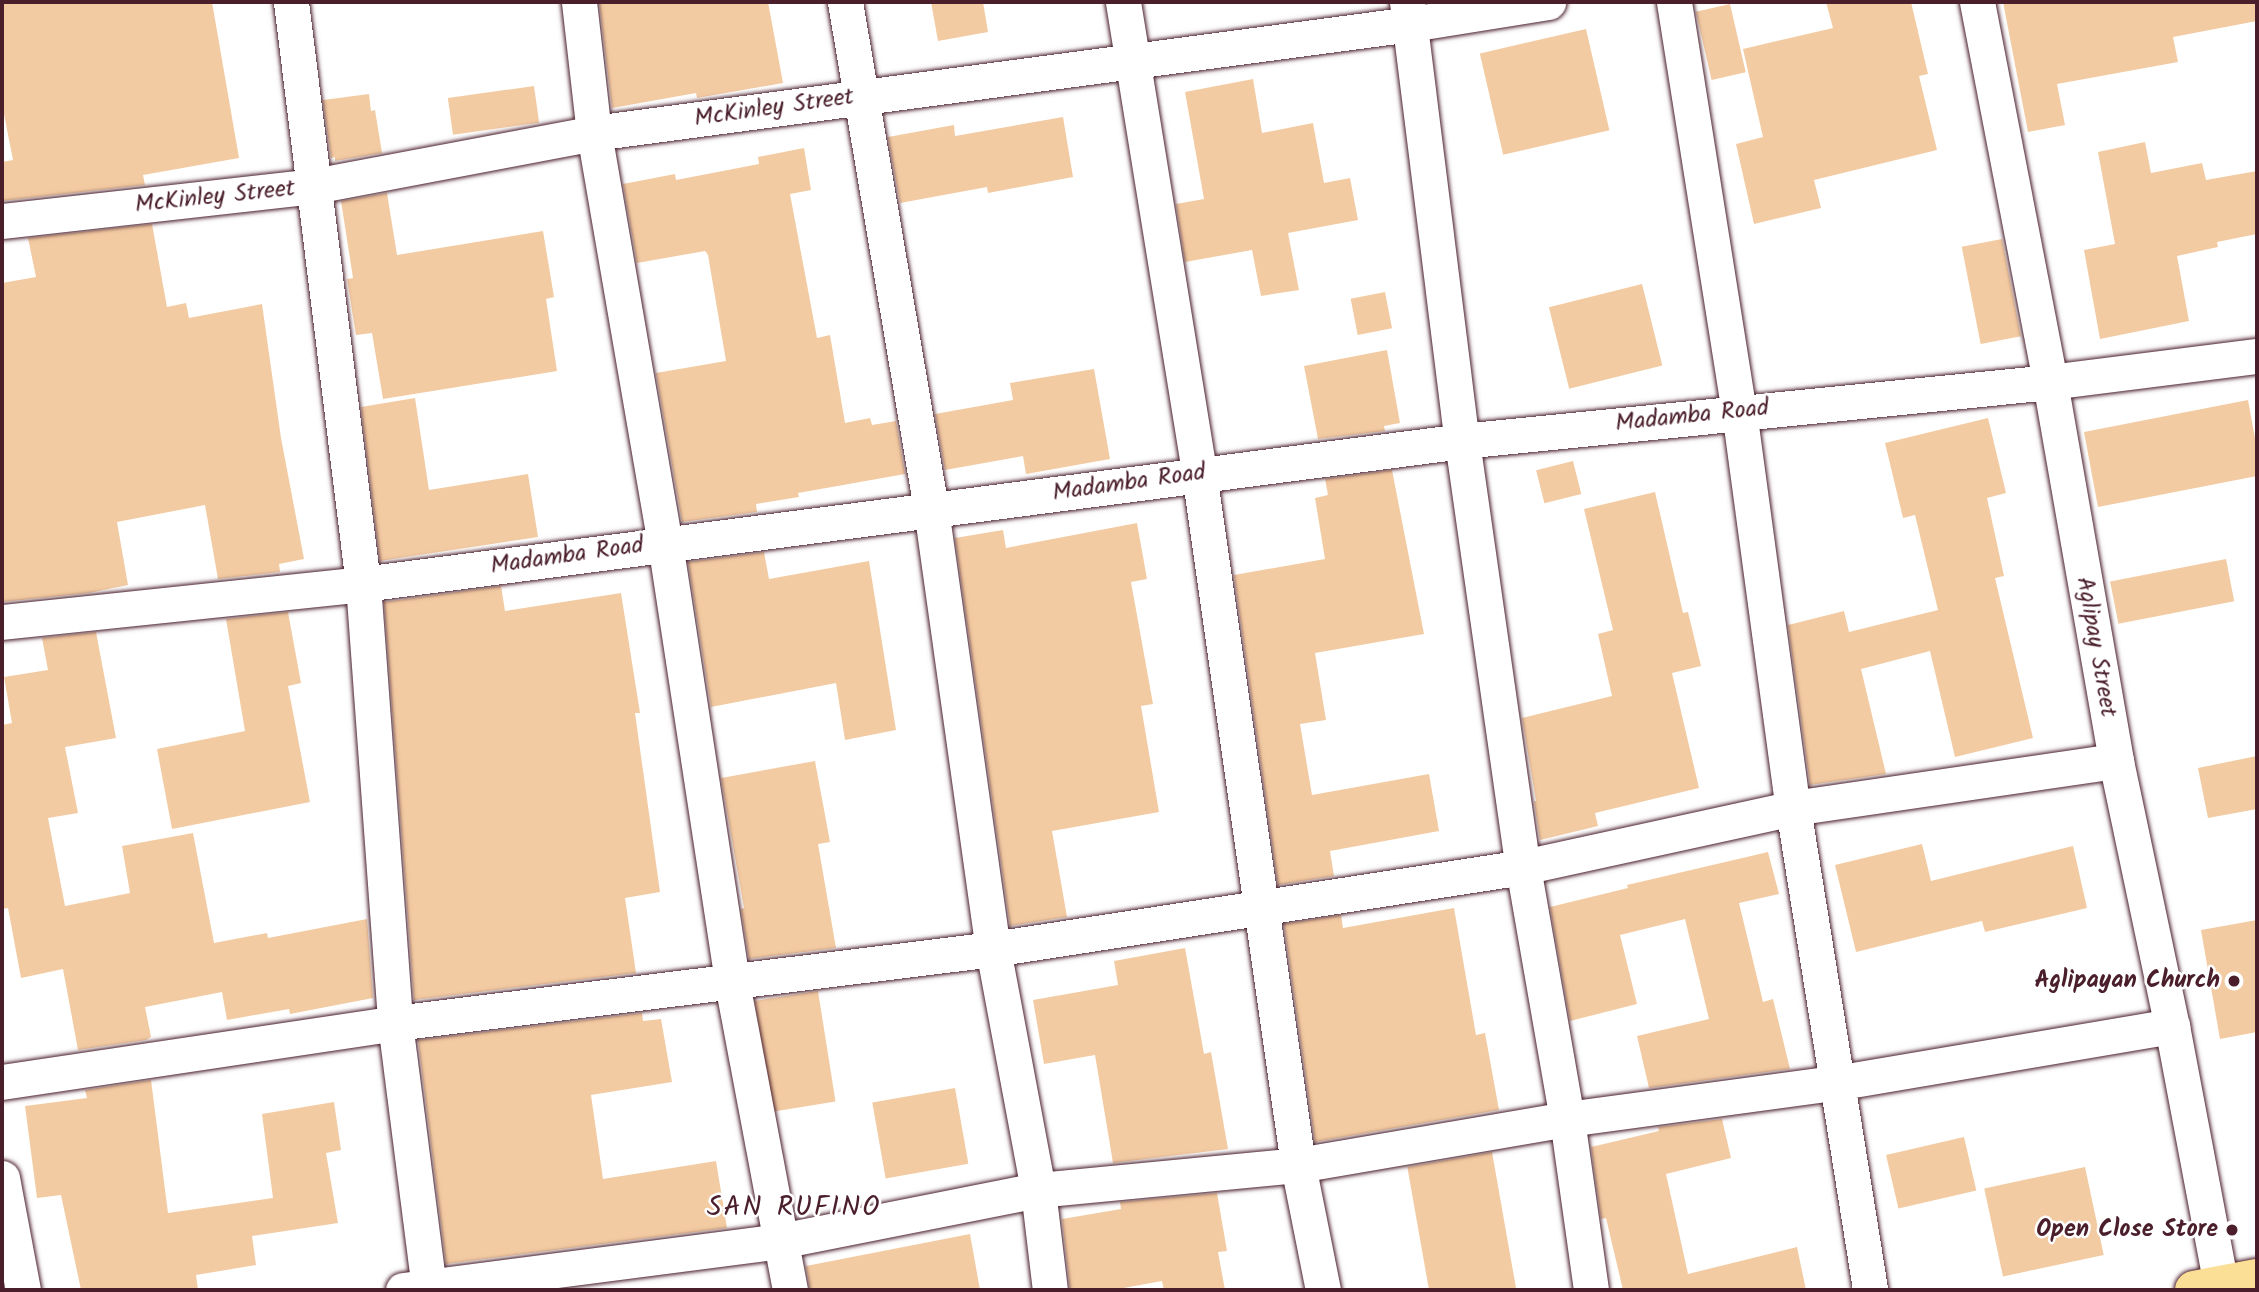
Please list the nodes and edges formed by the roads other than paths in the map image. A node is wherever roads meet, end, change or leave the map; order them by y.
1 (291, 2) edge
2 (579, 2) edge
3 (845, 2) edge
4 (1123, 2) edge
5 (1548, 2) edge
6 (1674, 2) edge
7 (1977, 2) edge
8 (1409, 13) edge
9 (1134, 61) junction
10 (861, 96) junction
11 (594, 133) junction
12 (314, 186) junction
13 (2, 221) edge
14 (2257, 356) edge
15 (2050, 382) junction
16 (1739, 411) junction
17 (1462, 441) junction
18 (1199, 473) junction
19 (931, 509) junction
20 (665, 543) junction
21 (363, 584) junction
22 (2, 622) edge
23 (2116, 761) junction
24 (1793, 808) junction
25 (1523, 867) junction
26 (1261, 905) junction
27 (993, 949) junction
28 (732, 983) junction
29 (395, 1023) junction
30 (2172, 1026) junction
31 (2, 1082) edge
32 (1835, 1083) junction
33 (1567, 1119) junction
34 (1298, 1165) junction
35 (2, 1178) edge
36 (1038, 1190) junction
37 (780, 1241) junction
38 (2224, 1286) edge
39 (420, 1289) edge
40 (23, 1290) edge
41 (790, 1290) edge
42 (1050, 1290) edge
43 (1323, 1290) edge
44 (1591, 1290) edge
45 (1870, 1290) edge

1 - 12 street
2 - 11 street
3 - 10 street
4 - 9 street
5 - 8 street, McKinley Street
6 - 16 street
7 - 15 street, Aglipay Street
8 - 9 street, McKinley Street
8 - 17 street
9 - 10 street, McKinley Street
9 - 18 street
10 - 11 street, McKinley Street
10 - 19 street
11 - 12 street, McKinley Street
11 - 20 street
12 - 13 street, McKinley Street
12 - 21 street
14 - 15 street, Madamba Road
15 - 16 street, Madamba Road
15 - 23 street, Aglipay Street
16 - 17 street, Madamba Road
16 - 24 street
17 - 18 street, Madamba Road
17 - 25 street
18 - 19 street, Madamba Road
18 - 26 street
19 - 20 street, Madamba Road
19 - 27 street
20 - 21 street, Madamba Road
20 - 28 street
21 - 22 street, Madamba Road
21 - 29 street
23 - 24 street
23 - 30 street, Aglipay Street
24 - 25 street
24 - 32 street
25 - 26 street
25 - 33 street
26 - 27 street
26 - 34 street
27 - 28 street
27 - 36 street
28 - 29 street
28 - 37 street
29 - 31 street
29 - 39 street
30 - 32 street
30 - 38 street, Aglipay Street
32 - 33 street
32 - 45 street
33 - 34 street
33 - 44 street
34 - 36 street
34 - 43 street
35 - 40 street
36 - 37 street
36 - 42 street
37 - 39 street
37 - 41 street

